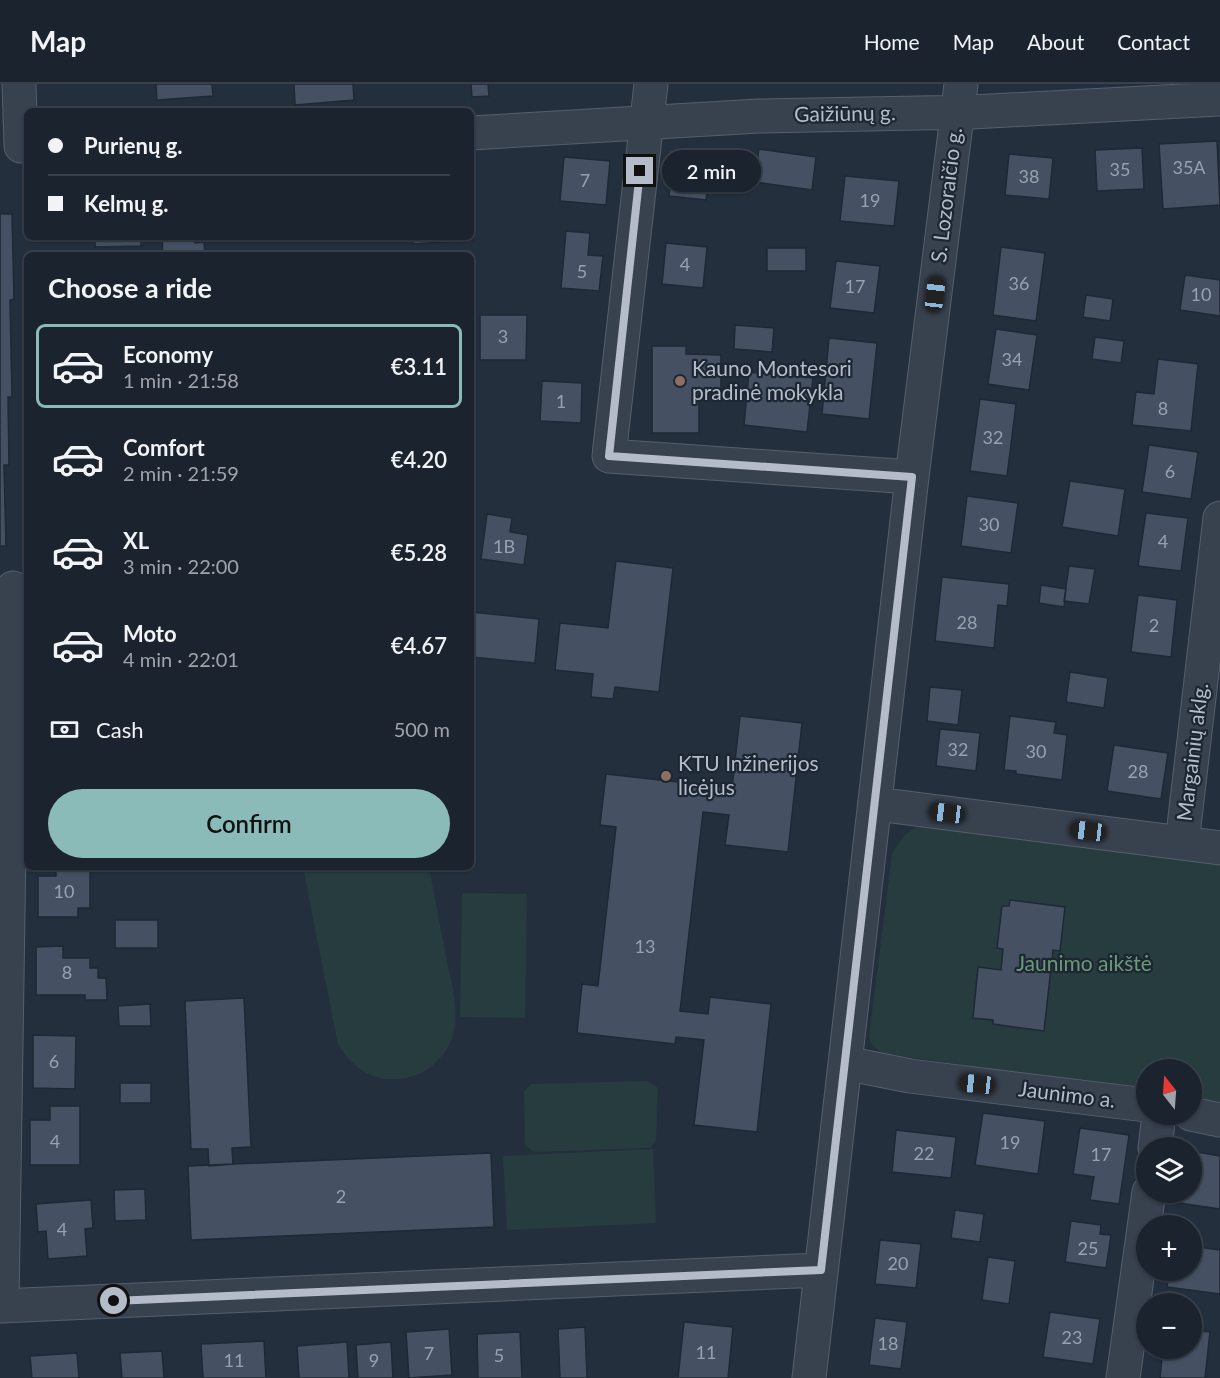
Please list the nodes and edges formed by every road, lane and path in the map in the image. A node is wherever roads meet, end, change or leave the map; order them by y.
1 (19, 84) edge
2 (651, 84) edge
3 (959, 98) edge
4 (1220, 99) edge
5 (646, 123) junction
6 (474, 133) edge
7 (16, 146) edge
8 (912, 477) junction
9 (1220, 518) edge
10 (13, 588) edge
11 (876, 804) junction
12 (1182, 843) junction
13 (1220, 848) edge
14 (845, 1063) junction
15 (1136, 1105) edge
16 (1202, 1116) edge
17 (1220, 1120) edge
18 (1147, 1203) edge
19 (821, 1270) junction
20 (1, 1306) edge
21 (809, 1378) edge
22 (1123, 1378) edge

1 - 7 street
2 - 5 street
3 - 4 street, Gaižiūnų g.
3 - 5 street, Gaižiūnų g.
3 - 8 street, S. Lozoraičio g.
5 - 6 street, Gaižiūnų g.
5 - 8 street
8 - 11 street, S. Lozoraičio g.
9 - 12 street, Margainių aklg.
10 - 20 street
11 - 12 street
11 - 14 street, S. Lozoraičio g.
12 - 13 street
14 - 15 street, Jaunimo a.
14 - 19 street, S. Lozoraičio g.
16 - 17 street
18 - 22 street
19 - 20 street
19 - 21 street, S. Lozoraičio g.

